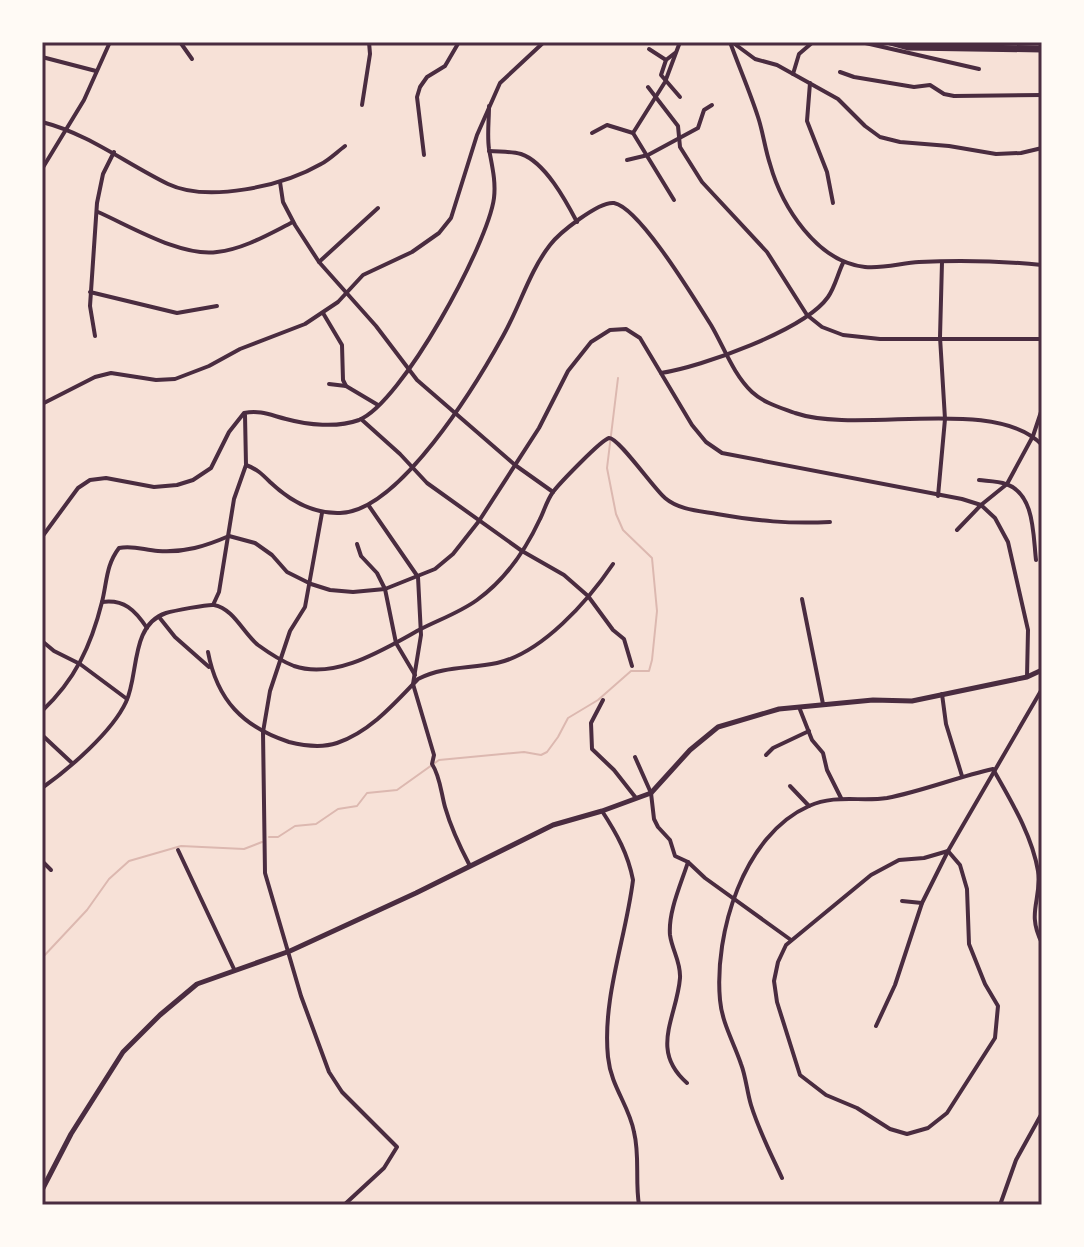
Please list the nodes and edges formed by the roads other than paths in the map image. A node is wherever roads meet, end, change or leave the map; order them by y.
1 (110, 42) edge
2 (180, 42) edge
3 (369, 42) edge
4 (459, 42) edge
5 (544, 42) edge
6 (680, 42) edge
7 (731, 42) edge
8 (813, 42) edge
9 (861, 42) edge
10 (890, 42) edge
11 (649, 49) dead end
12 (1042, 49) edge
13 (677, 52) junction
14 (42, 57) edge
15 (192, 59) dead end
16 (666, 60) junction
17 (979, 69) dead end
18 (96, 71) junction
19 (840, 72) dead end
20 (793, 74) junction
21 (665, 82) junction
22 (810, 83) junction
23 (648, 87) dead end
24 (1042, 95) edge
25 (680, 97) dead end
26 (656, 98) junction
27 (362, 105) dead end
28 (712, 105) dead end
29 (489, 106) junction
30 (42, 122) edge
31 (66, 128) junction
32 (592, 133) dead end
33 (633, 133) junction
34 (681, 139) junction
35 (345, 146) dead end
36 (1042, 148) edge
37 (489, 151) junction
38 (114, 152) junction
39 (424, 155) dead end
40 (648, 155) junction
41 (627, 160) dead end
42 (42, 169) edge
43 (280, 182) junction
44 (674, 200) dead end
45 (833, 203) dead end
46 (378, 208) dead end
47 (98, 212) junction
48 (293, 222) junction
49 (577, 223) junction
50 (319, 262) junction
51 (942, 262) junction
52 (843, 263) junction
53 (1042, 265) edge
54 (90, 292) junction
55 (346, 293) junction
56 (217, 306) dead end
57 (323, 313) junction
58 (807, 315) junction
59 (95, 336) dead end
60 (940, 337) junction
61 (1042, 339) edge
62 (727, 355) junction
63 (408, 367) junction
64 (661, 373) junction
65 (329, 384) dead end
66 (346, 386) junction
67 (42, 404) edge
68 (378, 405) junction
69 (1042, 409) edge
70 (455, 411) junction
71 (244, 413) junction
72 (361, 419) junction
73 (945, 419) junction
74 (1033, 436) junction
75 (1042, 445) edge
76 (246, 465) junction
77 (515, 465) junction
78 (413, 468) junction
79 (979, 480) dead end
80 (1007, 484) junction
81 (553, 492) junction
82 (938, 496) junction
83 (981, 505) junction
84 (369, 506) junction
85 (322, 513) junction
86 (479, 521) junction
87 (830, 522) dead end
88 (957, 530) dead end
89 (229, 536) junction
90 (42, 537) edge
91 (357, 544) dead end
92 (522, 551) junction
93 (1036, 560) dead end
94 (613, 564) dead end
95 (418, 577) junction
96 (311, 584) junction
97 (385, 589) junction
98 (588, 596) junction
99 (802, 599) dead end
100 (102, 602) junction
101 (213, 605) junction
102 (159, 617) junction
103 (147, 628) junction
104 (420, 629) junction
105 (42, 641) edge
106 (396, 643) junction
107 (208, 652) dead end
108 (281, 660) junction
109 (80, 664) junction
110 (632, 666) dead end
111 (211, 668) junction
112 (1042, 670) edge
113 (415, 675) junction
114 (1027, 677) junction
115 (413, 684) junction
116 (1042, 689) edge
117 (942, 694) junction
118 (127, 699) junction
119 (603, 700) dead end
120 (823, 704) junction
121 (799, 707) junction
122 (42, 711) edge
123 (809, 731) junction
124 (263, 732) junction
125 (42, 735) edge
126 (766, 755) dead end
127 (635, 757) dead end
128 (72, 763) junction
129 (993, 769) junction
130 (962, 776) junction
131 (790, 786) dead end
132 (42, 788) edge
133 (651, 793) junction
134 (636, 798) junction
135 (841, 798) junction
136 (809, 806) junction
137 (602, 811) junction
138 (178, 850) dead end
139 (948, 851) junction
140 (42, 861) edge
141 (688, 862) junction
142 (470, 866) junction
143 (51, 870) dead end
144 (734, 899) junction
145 (902, 901) dead end
146 (922, 903) junction
147 (791, 941) junction
148 (1042, 943) edge
149 (290, 951) junction
150 (234, 969) junction
151 (876, 1026) dead end
152 (687, 1083) dead end
153 (1042, 1113) edge
154 (782, 1178) dead end
155 (42, 1190) edge
156 (344, 1205) edge
157 (639, 1205) edge
158 (1000, 1205) edge

1 - 18 street
2 - 15 street
3 - 27 street
4 - 39 street
5 - 29 street
6 - 13 street
7 - 20 street
7 - 52 street
8 - 20 street
9 - 17 street
10 - 12 highway
11 - 16 street
13 - 16 street
13 - 21 street
14 - 18 street
16 - 21 street
18 - 31 street
19 - 24 street
20 - 22 street
21 - 25 street
21 - 26 street
22 - 36 street
22 - 45 street
23 - 26 street
26 - 33 street
26 - 34 street
28 - 34 street
29 - 37 street
29 - 55 street
30 - 31 street
31 - 38 street
31 - 42 street
32 - 33 street
33 - 40 street
34 - 40 street
34 - 58 street
35 - 43 street
37 - 49 street
37 - 63 street
38 - 43 street
38 - 47 street
40 - 41 street
40 - 44 street
43 - 48 street
46 - 50 street
47 - 48 street
47 - 54 street
48 - 50 street
49 - 62 street
49 - 70 street
50 - 55 street
51 - 52 street
51 - 53 street
51 - 60 street
52 - 58 street
54 - 56 street
54 - 59 street
55 - 57 street
55 - 63 street
57 - 66 street
57 - 67 street
58 - 60 street
58 - 62 street
60 - 61 street
60 - 73 street
62 - 64 street
62 - 73 street
63 - 68 street
63 - 70 street
64 - 77 street
64 - 82 street
65 - 66 street
66 - 68 street
68 - 72 street
69 - 74 street
70 - 77 street
70 - 78 street
71 - 72 street
71 - 76 street
71 - 90 street
72 - 78 street
73 - 74 street
73 - 82 street
74 - 75 street
74 - 80 street
76 - 85 street
76 - 89 street
77 - 81 street
77 - 86 street
78 - 84 street
78 - 86 street
79 - 80 street
80 - 83 street
80 - 93 street
81 - 87 street
81 - 92 street
82 - 83 street
83 - 88 street
83 - 114 street
84 - 85 street
84 - 95 street
85 - 96 street
86 - 92 street
86 - 95 street
89 - 96 street
89 - 100 street
89 - 101 street
91 - 97 street
92 - 98 street
92 - 104 street
94 - 98 street
95 - 97 street
95 - 104 street
96 - 97 street
96 - 108 street
97 - 106 street
98 - 110 street
98 - 115 street
99 - 120 street
100 - 103 street
100 - 109 street
101 - 102 street
101 - 108 street
102 - 103 street
102 - 111 street
103 - 118 street
104 - 106 street
104 - 113 street
105 - 109 street
106 - 108 street
106 - 113 street
107 - 111 street
108 - 124 street
109 - 118 street
109 - 122 street
111 - 124 street
112 - 114 street
113 - 115 street
114 - 117 street
115 - 124 street
115 - 142 street
116 - 129 street
117 - 120 street
117 - 130 street
118 - 128 street
119 - 134 street
120 - 121 street
121 - 123 street
121 - 133 street
123 - 126 street
123 - 135 street
124 - 149 street
125 - 128 street
127 - 133 street
128 - 132 street
129 - 130 street
129 - 139 street
129 - 148 street
130 - 135 street
131 - 136 street
133 - 134 street
133 - 141 street
134 - 137 street
135 - 136 street
136 - 144 street
137 - 142 street
137 - 157 street
138 - 150 street
139 - 146 street
139 - 147 street
139 - 147 street
140 - 143 street
141 - 144 street
141 - 152 street
142 - 149 street
144 - 147 street
144 - 154 street
145 - 146 street
146 - 151 street
149 - 150 street
149 - 156 street
150 - 155 street
153 - 158 street

